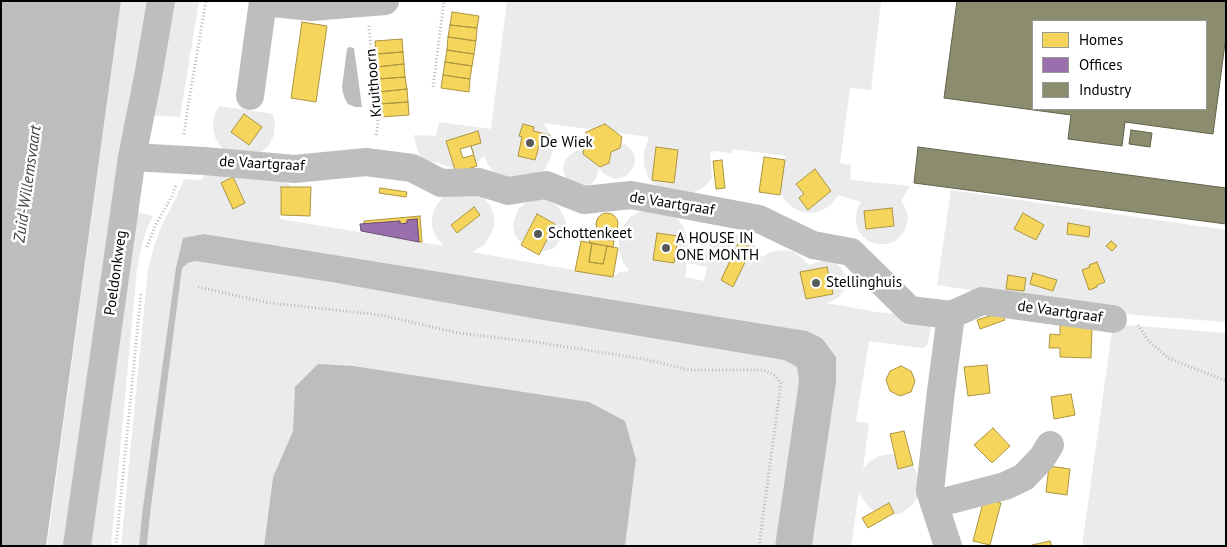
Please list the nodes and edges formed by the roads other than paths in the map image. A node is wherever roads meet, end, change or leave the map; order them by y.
1 (161, 1) edge
2 (263, 2) edge
3 (376, 2) edge
4 (250, 96) dead end
5 (132, 157) junction
6 (951, 315) junction
7 (1124, 320) road end
8 (1050, 445) dead end
9 (934, 504) junction
10 (78, 546) edge
11 (948, 546) edge

1 - 5 street, Poeldonkweg
2 - 3 street
2 - 4 street
5 - 6 street, de Vaartgraaf
5 - 10 street, Poeldonkweg
6 - 7 street, de Vaartgraaf
6 - 9 street
8 - 9 street
9 - 11 street

